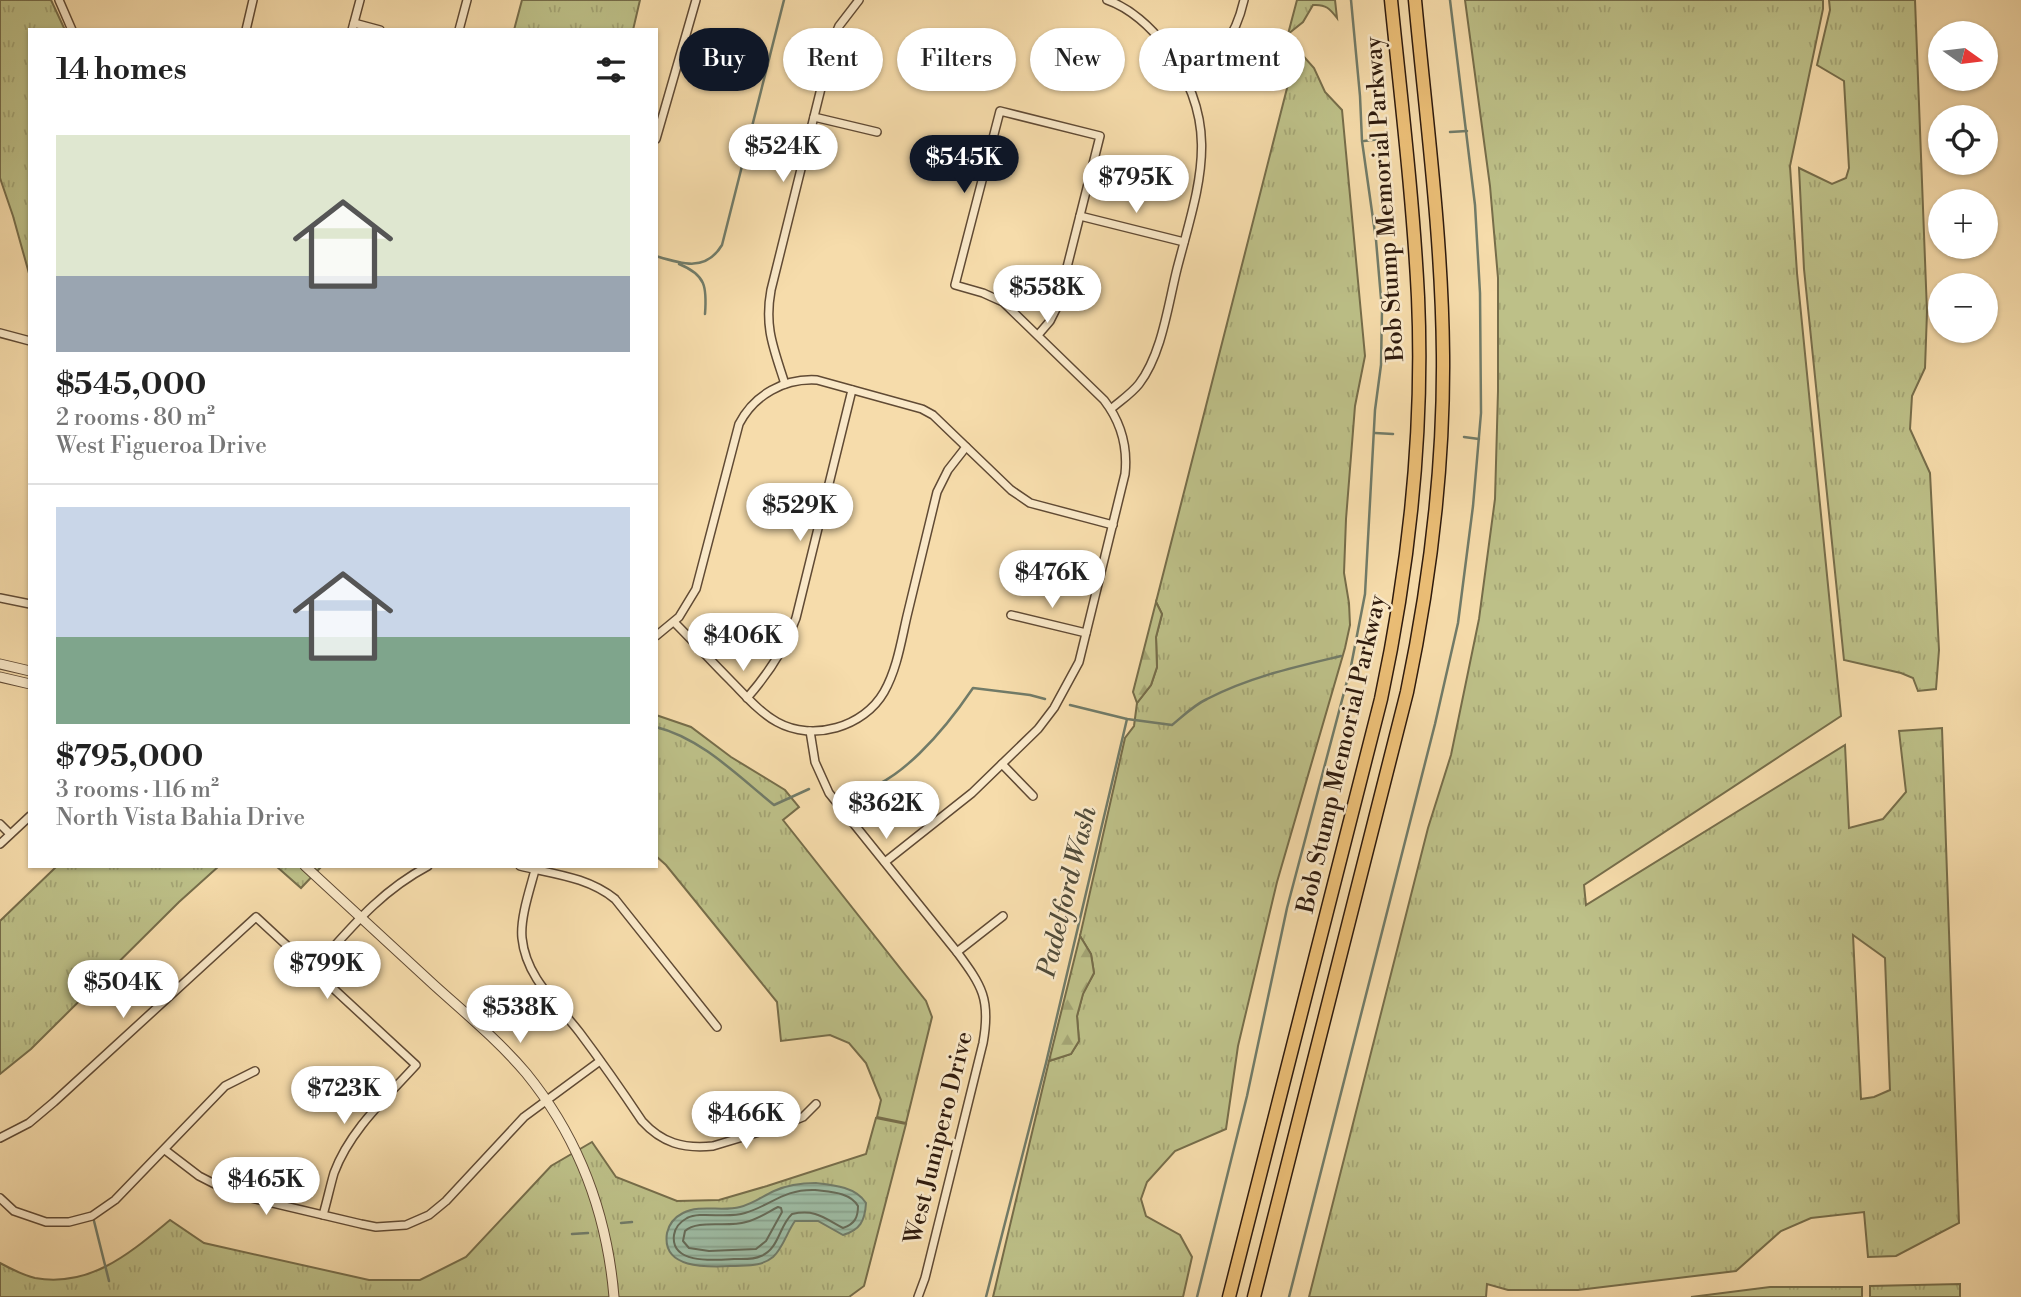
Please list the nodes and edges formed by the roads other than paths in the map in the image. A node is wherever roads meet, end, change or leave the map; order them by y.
1 (59, 0) edge
2 (253, 0) edge
3 (360, 0) edge
4 (467, 0) edge
5 (696, 0) edge
6 (859, 0) edge
7 (1107, 0) edge
8 (1244, 0) edge
9 (1391, 0) edge
10 (1415, 0) edge
11 (1118, 2) edge
12 (353, 26) edge
13 (71, 28) edge
14 (246, 28) edge
15 (460, 28) edge
16 (1148, 28) edge
17 (1235, 28) edge
18 (1191, 91) edge
19 (814, 117) junction
20 (658, 132) edge
21 (877, 132) dead end
22 (1080, 216) junction
23 (1184, 242) junction
24 (0, 333) edge
25 (1038, 335) junction
26 (28, 340) edge
27 (785, 384) junction
28 (852, 390) junction
29 (1111, 409) junction
30 (966, 447) junction
31 (1113, 525) junction
32 (0, 598) edge
33 (28, 604) edge
34 (1011, 615) dead end
35 (674, 622) junction
36 (1086, 633) junction
37 (658, 634) edge
38 (0, 664) edge
39 (28, 671) edge
40 (0, 677) edge
41 (28, 684) edge
42 (747, 698) junction
43 (810, 731) junction
44 (1002, 764) junction
45 (1033, 796) dead end
46 (28, 819) edge
47 (0, 824) edge
48 (10, 834) junction
49 (0, 844) edge
50 (885, 862) junction
51 (307, 868) edge
52 (425, 868) edge
53 (527, 868) edge
54 (534, 870) junction
55 (1003, 916) dead end
56 (361, 917) junction
57 (957, 952) junction
58 (313, 970) junction
59 (717, 1027) dead end
60 (600, 1061) junction
61 (256, 1071) dead end
62 (546, 1100) junction
63 (816, 1104) dead end
64 (0, 1138) edge
65 (165, 1150) junction
66 (0, 1198) edge
67 (323, 1215) junction
68 (614, 1297) edge
69 (918, 1297) edge
70 (1229, 1297) edge
71 (1254, 1297) edge

1 - 13 street
2 - 14 street
3 - 12 street
4 - 15 street
5 - 20 street
6 - 19 street
7 - 11 street
8 - 17 street
9 - 70 highway, Bob Stump Memorial Parkway
10 - 71 highway, Bob Stump Memorial Parkway
11 - 16 street
18 - 23 street
19 - 21 street
19 - 27 street
22 - 23 street
22 - 25 street
22 - 25 street
23 - 29 street
24 - 26 street
25 - 29 street
27 - 28 street
27 - 35 street
28 - 30 street
28 - 42 street
29 - 31 street
30 - 31 street
30 - 43 street
31 - 36 street
32 - 33 street
34 - 36 street
35 - 37 street
35 - 42 street
36 - 44 street
38 - 39 street
40 - 41 street
42 - 43 street
43 - 50 street, West Junipero Drive
44 - 45 street
44 - 50 street
46 - 48 street
47 - 48 street
48 - 49 street
50 - 57 street, West Junipero Drive
51 - 56 street
52 - 56 street
53 - 54 street
54 - 59 street
54 - 60 street
55 - 57 street
56 - 58 street
56 - 62 street
57 - 69 street, West Junipero Drive
58 - 64 street
58 - 67 street
60 - 62 street
60 - 63 street
61 - 65 street
62 - 67 street
62 - 68 street
65 - 66 street
65 - 67 street

